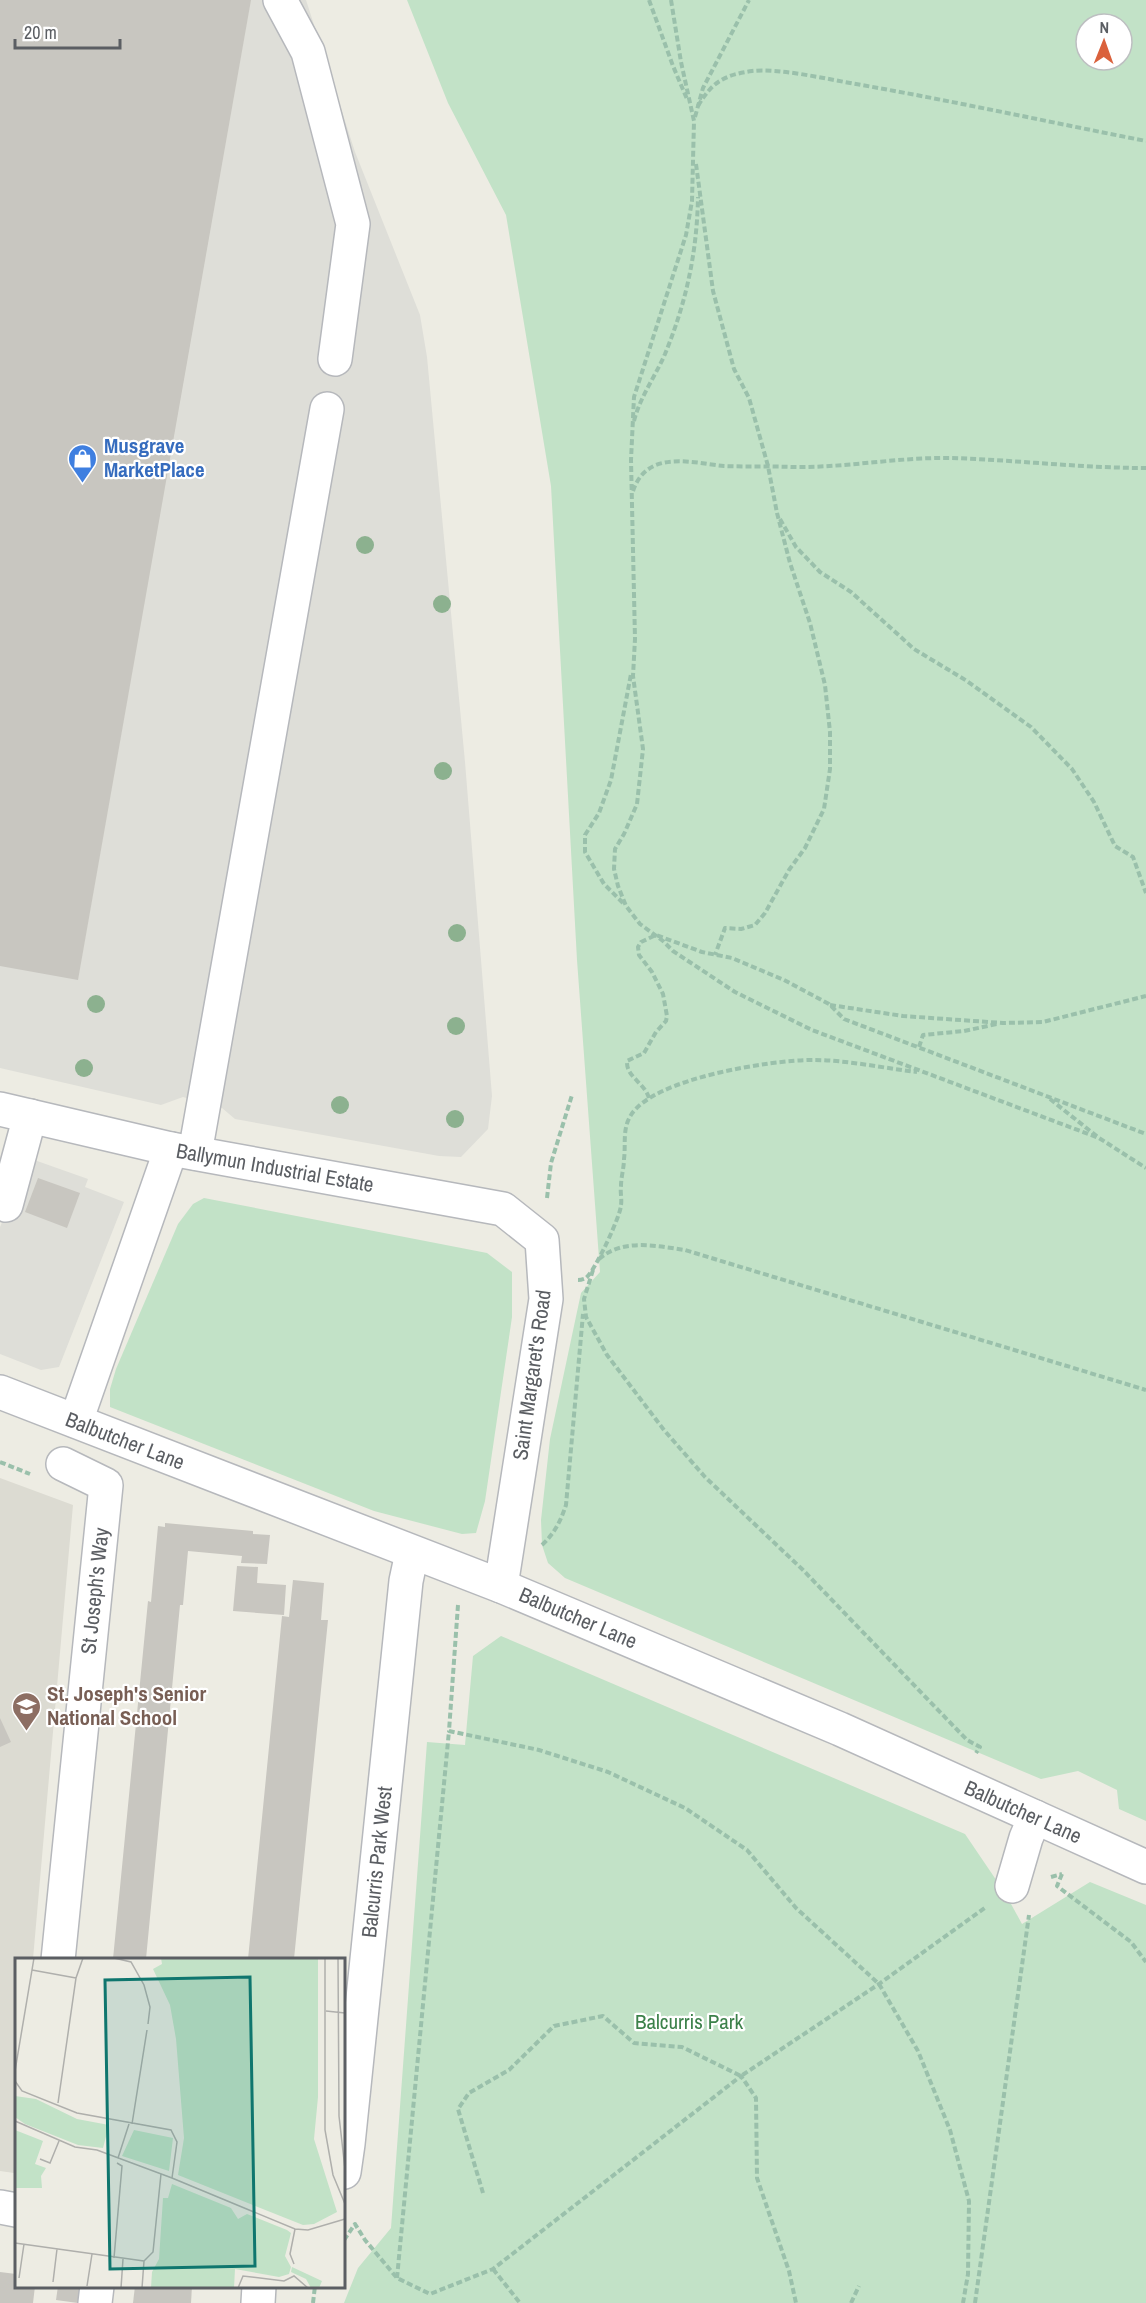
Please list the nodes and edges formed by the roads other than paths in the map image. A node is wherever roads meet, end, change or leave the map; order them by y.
1 (280, 0) edge
2 (335, 359) dead end
3 (327, 410) dead end
4 (15, 1113) edge
5 (183, 1151) junction
6 (6, 1205) dead end
7 (542, 1240) joint
8 (0, 1392) edge
9 (76, 1421) junction
10 (63, 1464) dead end
11 (412, 1553) junction
12 (501, 1586) junction
13 (1035, 1817) junction
14 (1146, 1867) edge
15 (1012, 1886) road end
16 (58, 1958) edge
17 (345, 2165) edge
18 (0, 2207) edge
19 (15, 2210) edge
20 (96, 2288) edge
21 (260, 2288) edge
22 (95, 2303) edge
23 (258, 2303) edge

1 - 2 street
3 - 5 street
4 - 5 street, Ballymun Industrial Estate
4 - 6 street
5 - 7 street, Ballymun Industrial Estate
5 - 9 street
7 - 12 street, Saint Margaret's Road
8 - 9 street, Balbutcher Lane
9 - 11 street, Balbutcher Lane
10 - 16 street, St Joseph's Way
11 - 12 street, Balbutcher Lane
11 - 17 street, Balcurris Park West
12 - 13 street, Balbutcher Lane
13 - 14 street, Balbutcher Lane
13 - 15 street
18 - 19 street
20 - 22 street
21 - 23 street

